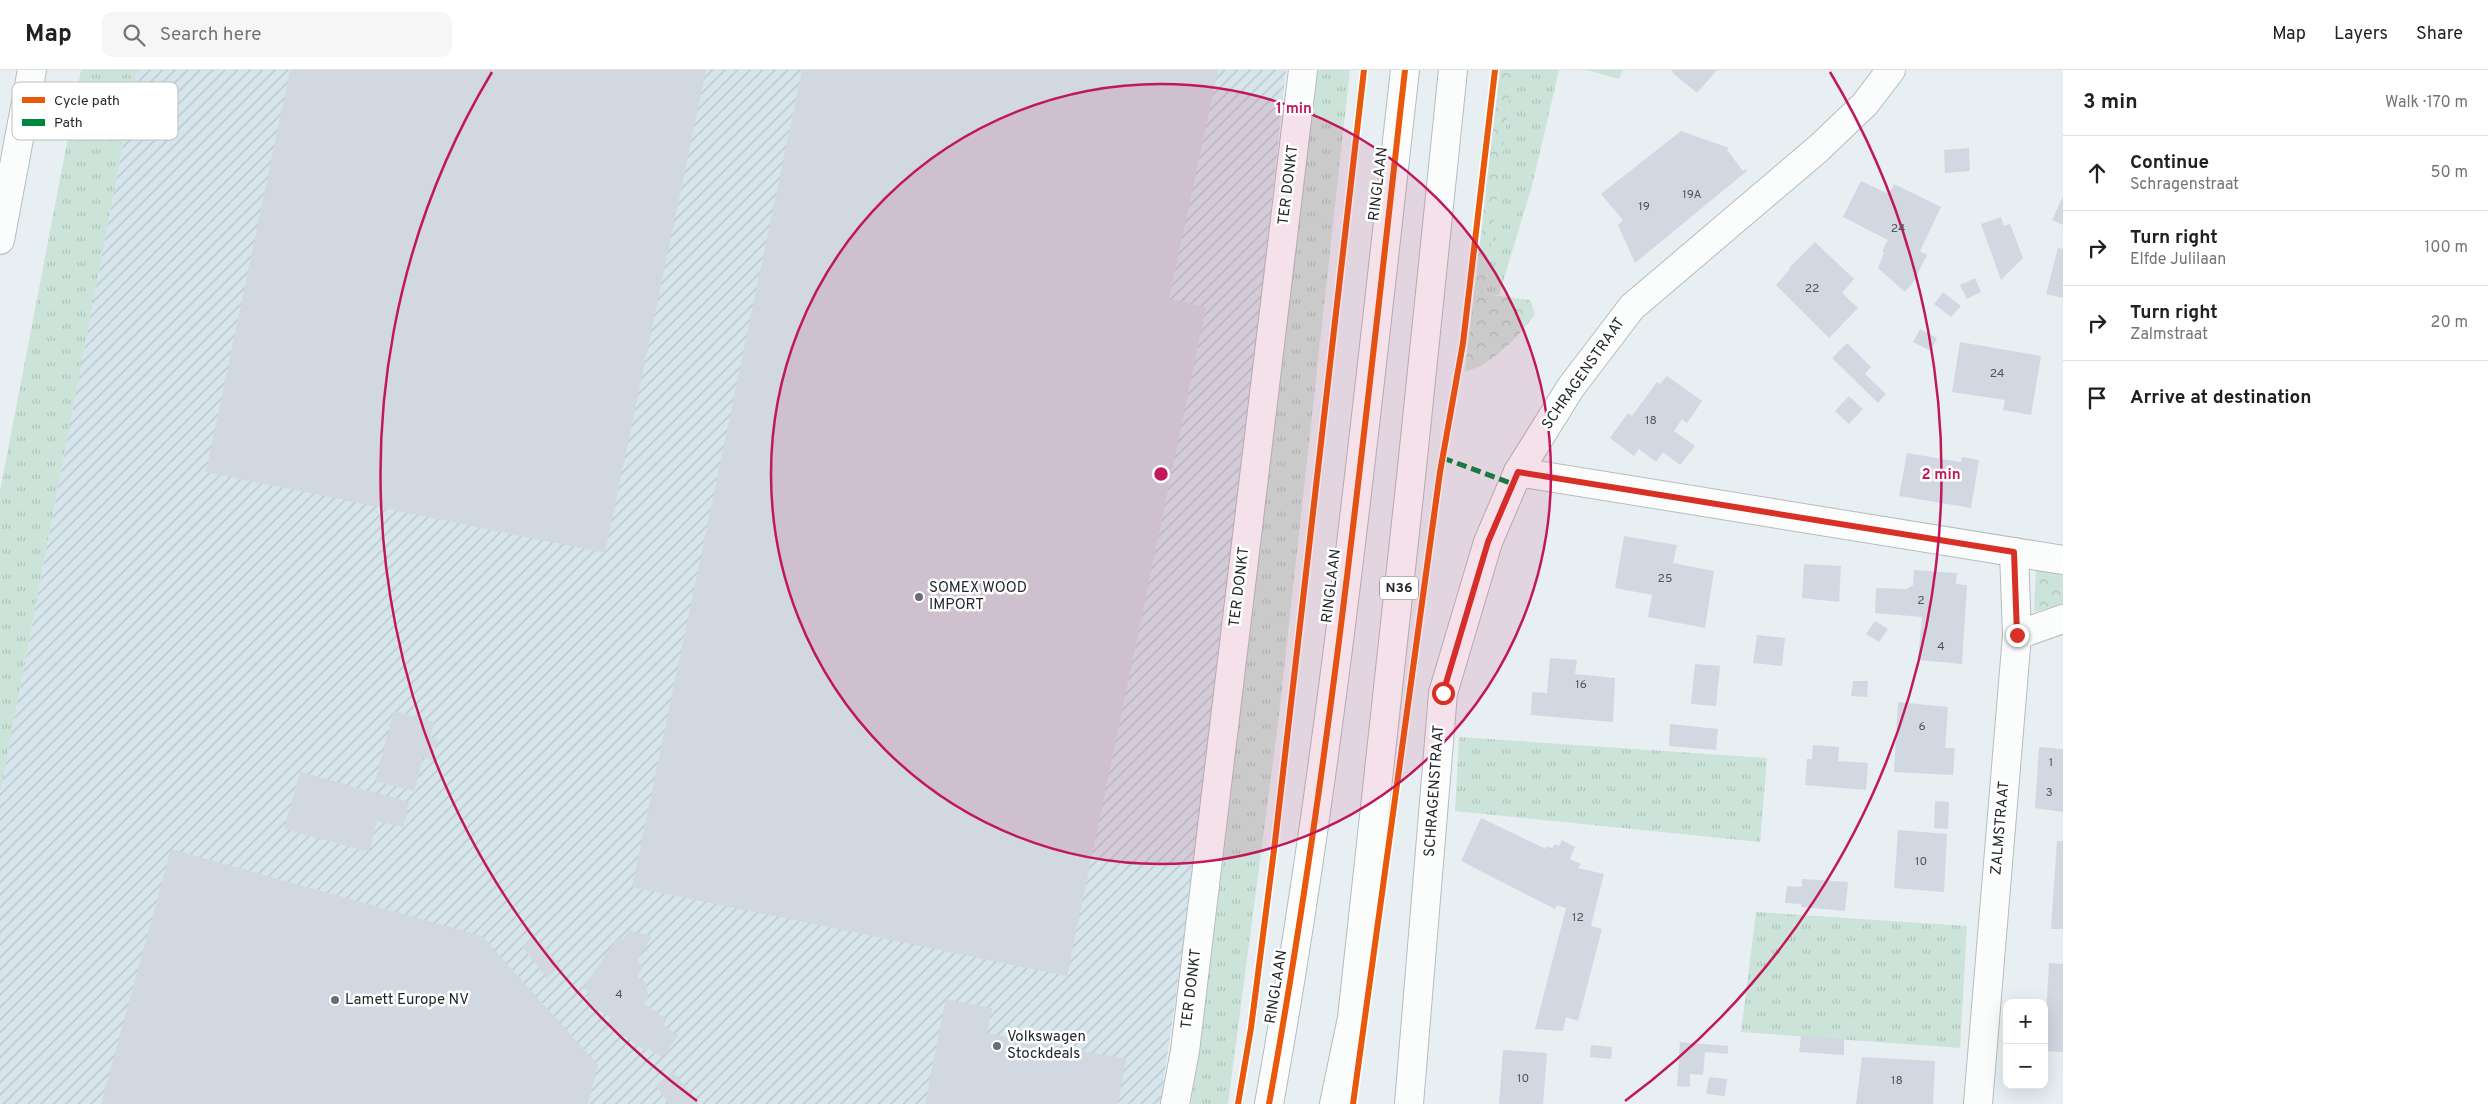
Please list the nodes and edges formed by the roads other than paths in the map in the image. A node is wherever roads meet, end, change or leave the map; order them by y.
1 (1303, 70) edge
2 (1405, 70) edge
3 (1453, 70) edge
4 (1891, 70) edge
5 (19, 140) edge
6 (0, 240) edge
7 (1518, 472) junction
8 (2014, 552) junction
9 (2063, 560) edge
10 (2063, 619) edge
11 (2017, 635) junction
12 (1175, 1104) edge
13 (1269, 1104) edge
14 (1334, 1104) edge
15 (1410, 1104) edge
16 (1978, 1104) edge

1 - 12 main road, TER DONKT
2 - 13 main road, RINGLAAN
3 - 14 main road, N36
4 - 7 main road, SCHRAGENSTRAAT
5 - 6 main road
7 - 8 main road
7 - 15 main road, SCHRAGENSTRAAT
8 - 9 main road
8 - 11 main road, ZALMSTRAAT
10 - 11 main road
11 - 16 main road, ZALMSTRAAT

